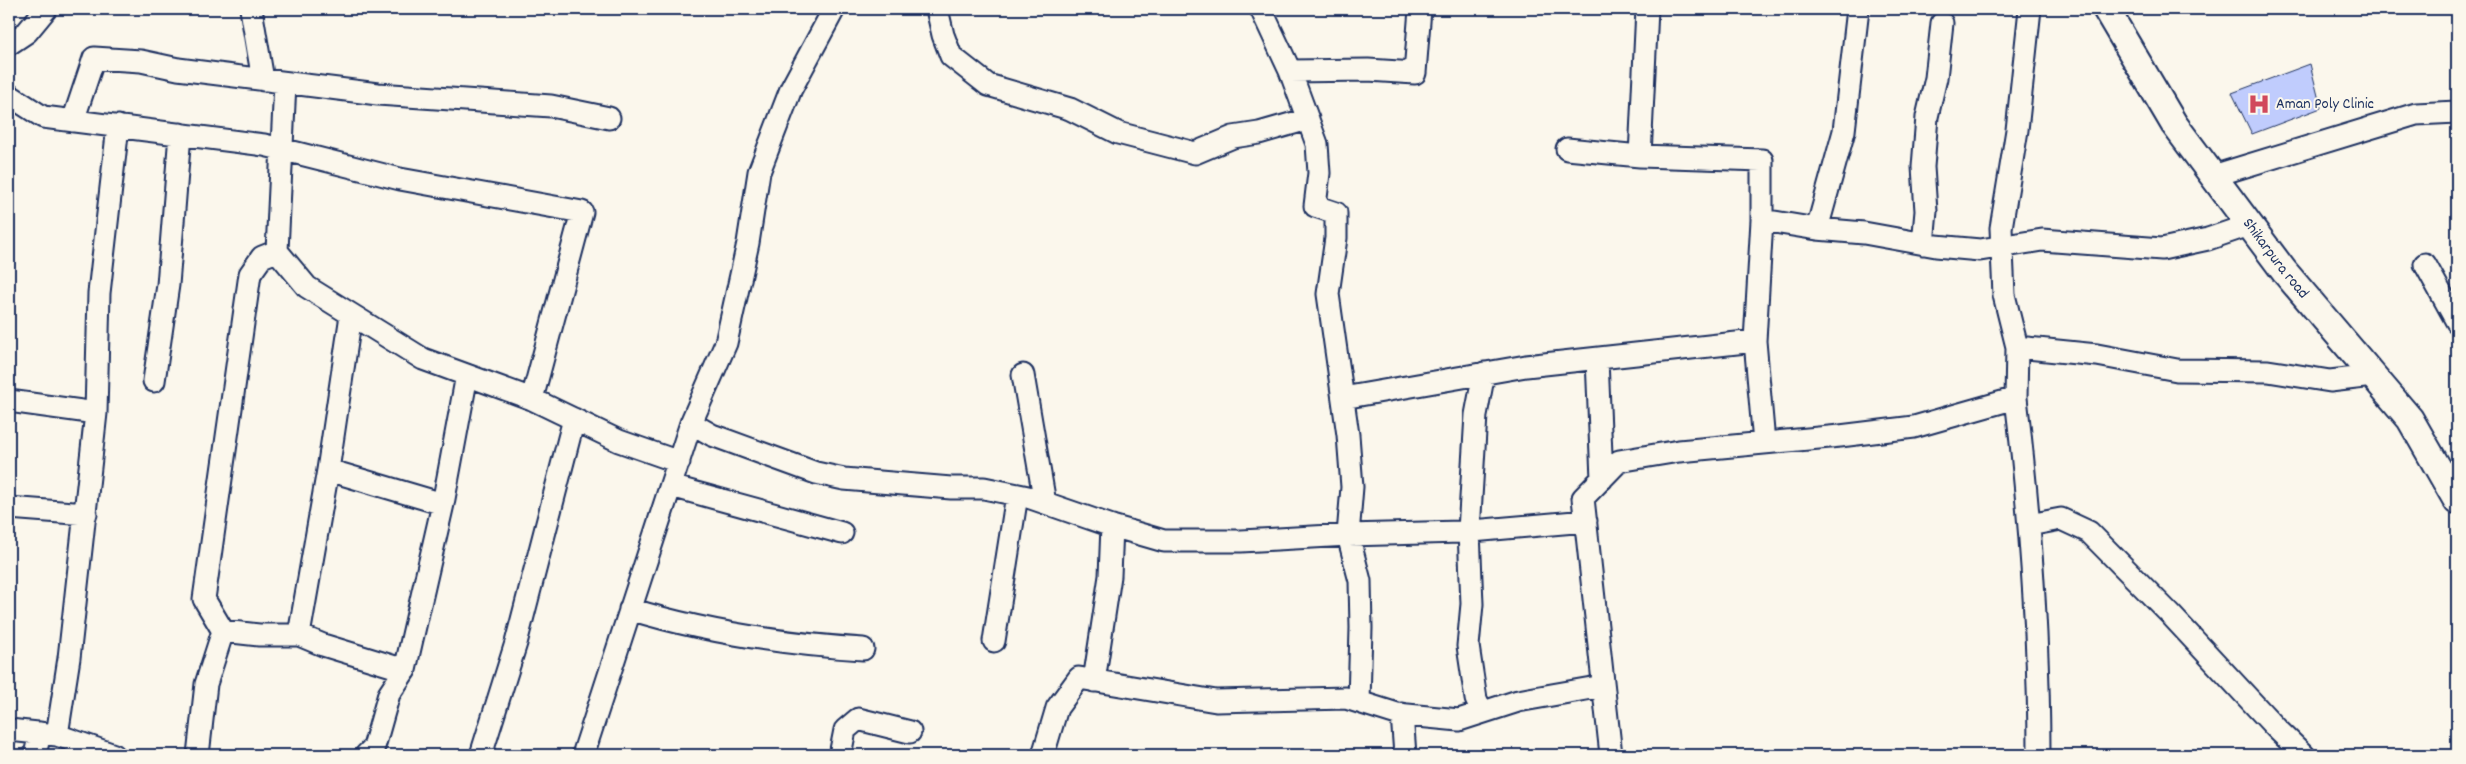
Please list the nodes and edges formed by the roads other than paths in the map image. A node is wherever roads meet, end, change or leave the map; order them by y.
1 (46, 9) edge
2 (251, 9) edge
3 (834, 9) edge
4 (937, 9) edge
5 (1261, 9) edge
6 (1420, 9) edge
7 (1647, 9) edge
8 (1858, 9) edge
9 (2030, 9) edge
10 (2106, 9) edge
11 (1942, 23) dead end
12 (9, 44) edge
13 (1290, 71) junction
14 (263, 80) junction
15 (285, 82) junction
16 (9, 94) edge
17 (2457, 112) edge
18 (608, 118) dead end
19 (1308, 119) junction
20 (74, 120) junction
21 (118, 126) junction
22 (180, 134) junction
23 (281, 149) junction
24 (1567, 149) dead end
25 (1640, 156) junction
26 (2213, 176) junction
27 (1762, 220) junction
28 (2249, 225) junction
29 (1817, 229) junction
30 (1923, 244) junction
31 (2002, 246) junction
32 (277, 251) junction
33 (2425, 264) dead end
34 (351, 315) junction
35 (2457, 322) edge
36 (1755, 341) junction
37 (2017, 347) junction
38 (1597, 358) junction
39 (1484, 373) junction
40 (467, 375) junction
41 (1023, 375) dead end
42 (2373, 376) junction
43 (154, 382) dead end
44 (1342, 398) junction
45 (2016, 398) junction
46 (532, 399) junction
47 (9, 401) edge
48 (96, 412) junction
49 (574, 419) junction
50 (691, 423) junction
51 (1764, 443) junction
52 (679, 462) junction
53 (328, 470) junction
54 (1602, 479) junction
55 (671, 486) junction
56 (1017, 495) junction
57 (2457, 501) edge
58 (1044, 503) junction
59 (443, 504) junction
60 (9, 508) edge
61 (86, 514) junction
62 (1586, 521) junction
63 (2029, 525) junction
64 (1112, 526) junction
65 (1469, 531) junction
66 (842, 533) dead end
67 (1348, 535) junction
68 (630, 609) junction
69 (223, 631) junction
70 (299, 634) junction
71 (994, 641) dead end
72 (863, 649) dead end
73 (405, 670) junction
74 (1094, 681) junction
75 (1603, 686) junction
76 (1359, 702) junction
77 (1482, 712) junction
78 (1402, 714) junction
79 (9, 730) edge
80 (910, 732) dead end
81 (48, 734) junction
82 (35, 755) edge
83 (114, 755) edge
84 (198, 755) edge
85 (366, 755) edge
86 (481, 755) edge
87 (583, 755) edge
88 (840, 755) edge
89 (1043, 755) edge
90 (1404, 755) edge
91 (1611, 755) edge
92 (2039, 755) edge
93 (2304, 755) edge

1 - 12 street
2 - 14 street
3 - 50 street
4 - 19 street
5 - 13 street
6 - 13 street
7 - 25 street
8 - 29 street
9 - 31 street
10 - 26 street, Shikarpura road
11 - 30 street
13 - 19 street
14 - 15 street
14 - 20 street
15 - 18 street
15 - 23 street
16 - 20 street
17 - 26 street
19 - 44 street
20 - 21 street
21 - 22 street
21 - 48 street
22 - 23 street
22 - 43 street
23 - 32 street
23 - 46 street
24 - 25 street
25 - 27 street
26 - 28 street, Shikarpura road
27 - 29 street
27 - 36 street
28 - 31 street
28 - 42 street, Shikarpura road
29 - 30 street
30 - 31 street
31 - 37 street
32 - 34 street
32 - 69 street
33 - 35 street
34 - 40 street
34 - 53 street
36 - 38 street
36 - 51 street
37 - 42 street
37 - 45 street
38 - 39 street
38 - 54 street
39 - 44 street
39 - 65 street
40 - 46 street
40 - 59 street
41 - 58 street
42 - 57 street, Shikarpura road
44 - 67 street
45 - 51 street
45 - 63 street
46 - 49 street
47 - 48 street
48 - 61 street
49 - 52 street
49 - 86 street
50 - 52 street
50 - 56 street
51 - 54 street
52 - 55 street
53 - 59 street
53 - 70 street
54 - 62 street
55 - 66 street
55 - 68 street
56 - 58 street
56 - 71 street
58 - 64 street
59 - 73 street
60 - 61 street
61 - 81 street
62 - 65 street
62 - 75 street
63 - 92 street
63 - 93 street
64 - 67 street
64 - 74 street
65 - 67 street
65 - 77 street
67 - 76 street
68 - 72 street
68 - 87 street
69 - 70 street
69 - 84 street
70 - 73 street
73 - 85 street
74 - 76 street
74 - 89 street
75 - 77 street
75 - 91 street
76 - 78 street
77 - 78 street
78 - 90 street
79 - 81 street
80 - 88 street
81 - 82 street
81 - 83 street

